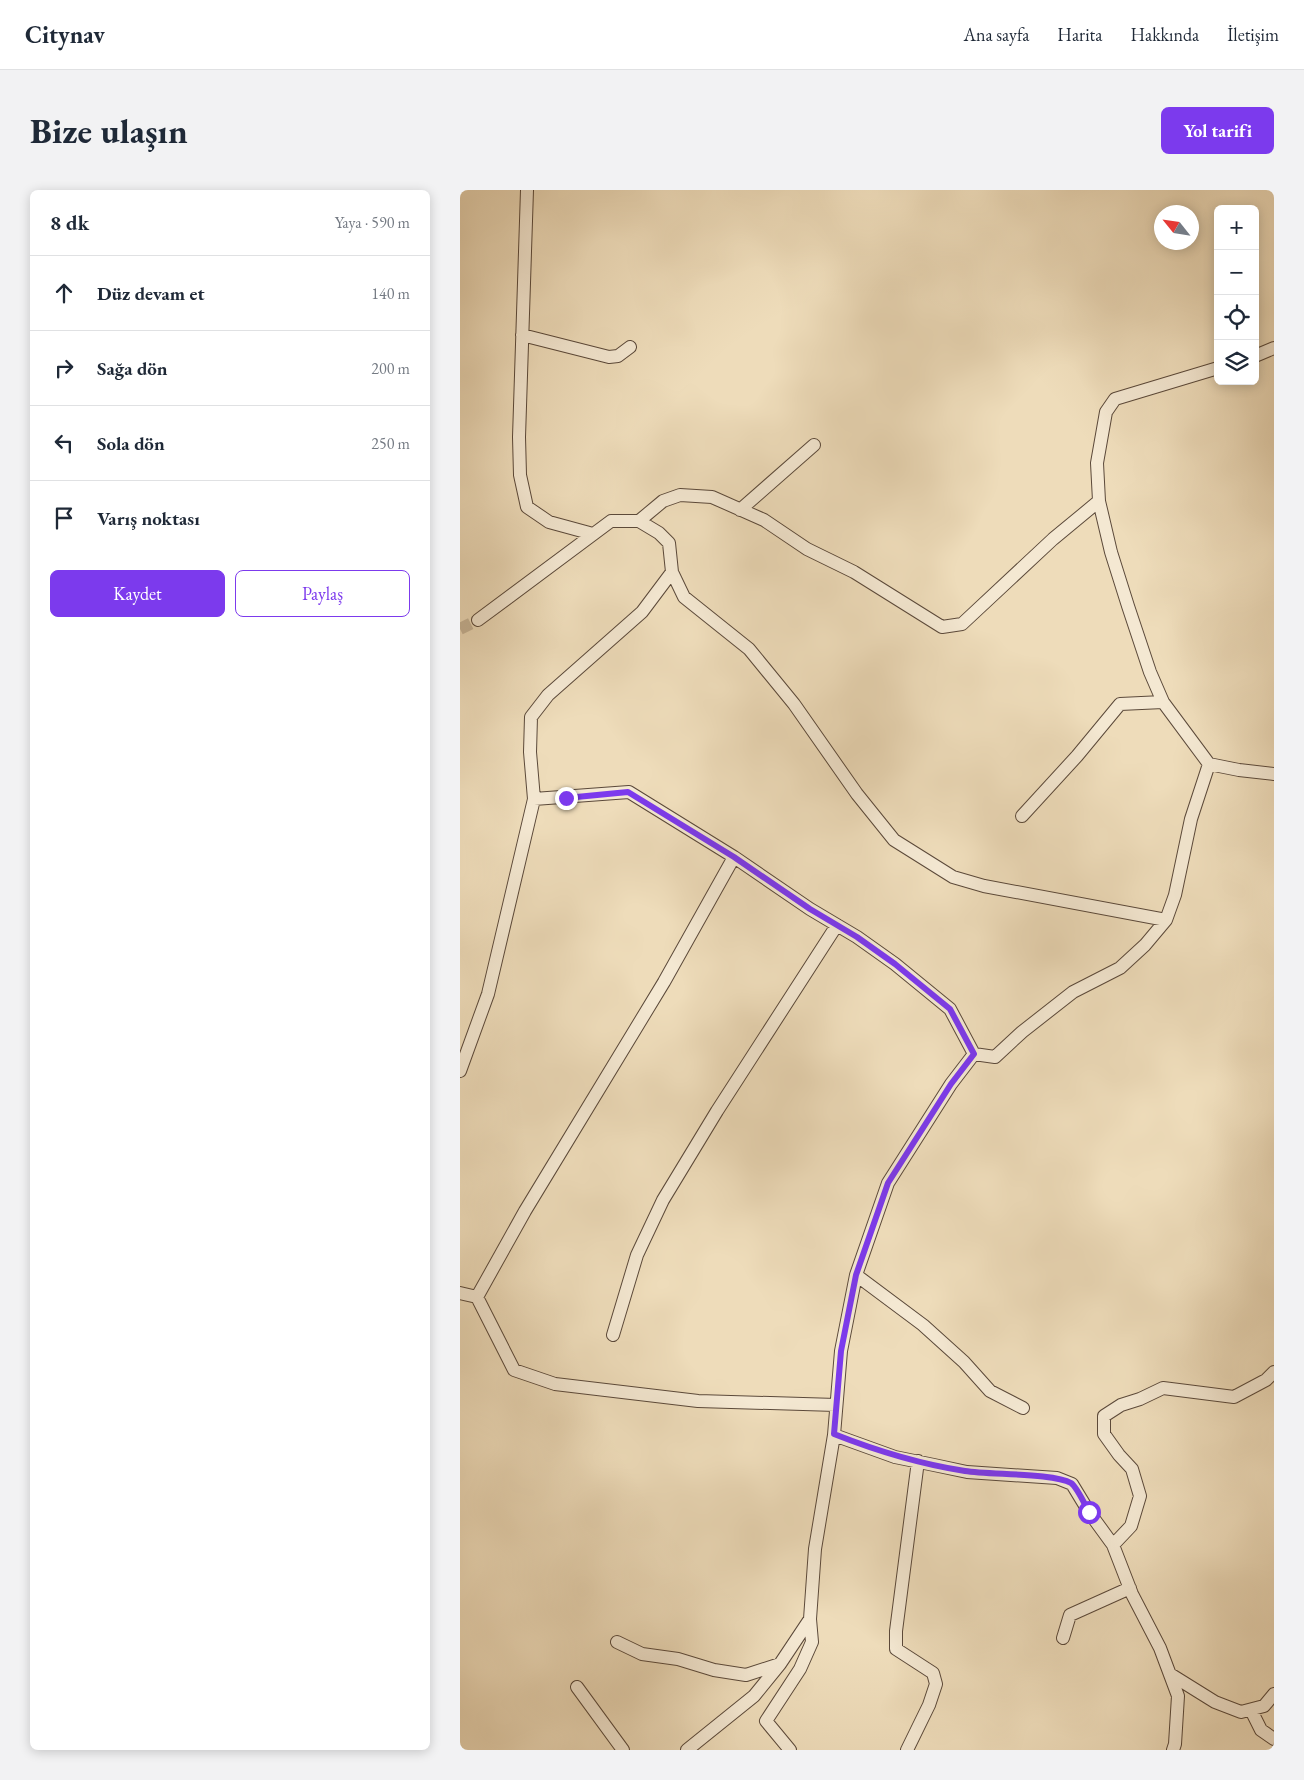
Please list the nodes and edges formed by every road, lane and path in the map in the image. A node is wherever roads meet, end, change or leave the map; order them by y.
1 (527, 190) edge
2 (522, 335) junction
3 (630, 347) dead end
4 (1274, 348) edge
5 (1259, 354) edge
6 (1214, 369) edge
7 (814, 445) dead end
8 (1099, 501) junction
9 (740, 510) junction
10 (639, 521) junction
11 (593, 534) junction
12 (672, 572) junction
13 (478, 620) tunnel mouth
14 (1163, 702) junction
15 (1209, 764) junction
16 (1274, 774) edge
17 (534, 800) junction
18 (1022, 816) dead end
19 (734, 857) junction
20 (1166, 920) junction
21 (837, 925) junction
22 (974, 1054) junction
23 (460, 1071) edge
24 (856, 1275) junction
25 (460, 1293) edge
26 (477, 1297) junction
27 (613, 1335) dead end
28 (1274, 1372) edge
29 (836, 1405) junction
30 (1023, 1408) dead end
31 (834, 1434) junction
32 (918, 1462) junction
33 (1113, 1544) junction
34 (1130, 1588) junction
35 (810, 1619) junction
36 (1063, 1638) dead end
37 (617, 1642) dead end
38 (780, 1664) junction
39 (1170, 1674) junction
40 (576, 1687) dead end
41 (1274, 1694) edge
42 (1251, 1710) junction
43 (1274, 1739) edge
44 (623, 1750) edge
45 (686, 1750) edge
46 (790, 1750) edge
47 (907, 1750) edge
48 (1173, 1750) edge

1 - 2 street
2 - 3 street
2 - 11 street
4 - 5 street
6 - 8 street
7 - 9 street
8 - 9 street
8 - 14 street
9 - 10 street
10 - 11 street
10 - 12 street
11 - 13 street
12 - 17 street
12 - 20 street
14 - 15 street
14 - 18 street
15 - 16 street
15 - 20 street
17 - 19 street
17 - 23 street
19 - 21 street
19 - 26 street
20 - 22 street
21 - 22 street
21 - 27 street
22 - 24 street
24 - 29 street
24 - 30 street
25 - 26 street
26 - 29 street
28 - 33 street
29 - 31 street
31 - 32 street
31 - 35 street
32 - 33 street
32 - 47 street
33 - 34 street
34 - 36 street
34 - 39 street
35 - 38 street
35 - 46 street
37 - 38 street
38 - 45 street
39 - 42 street
39 - 48 street
40 - 44 street
41 - 42 street
42 - 43 street

